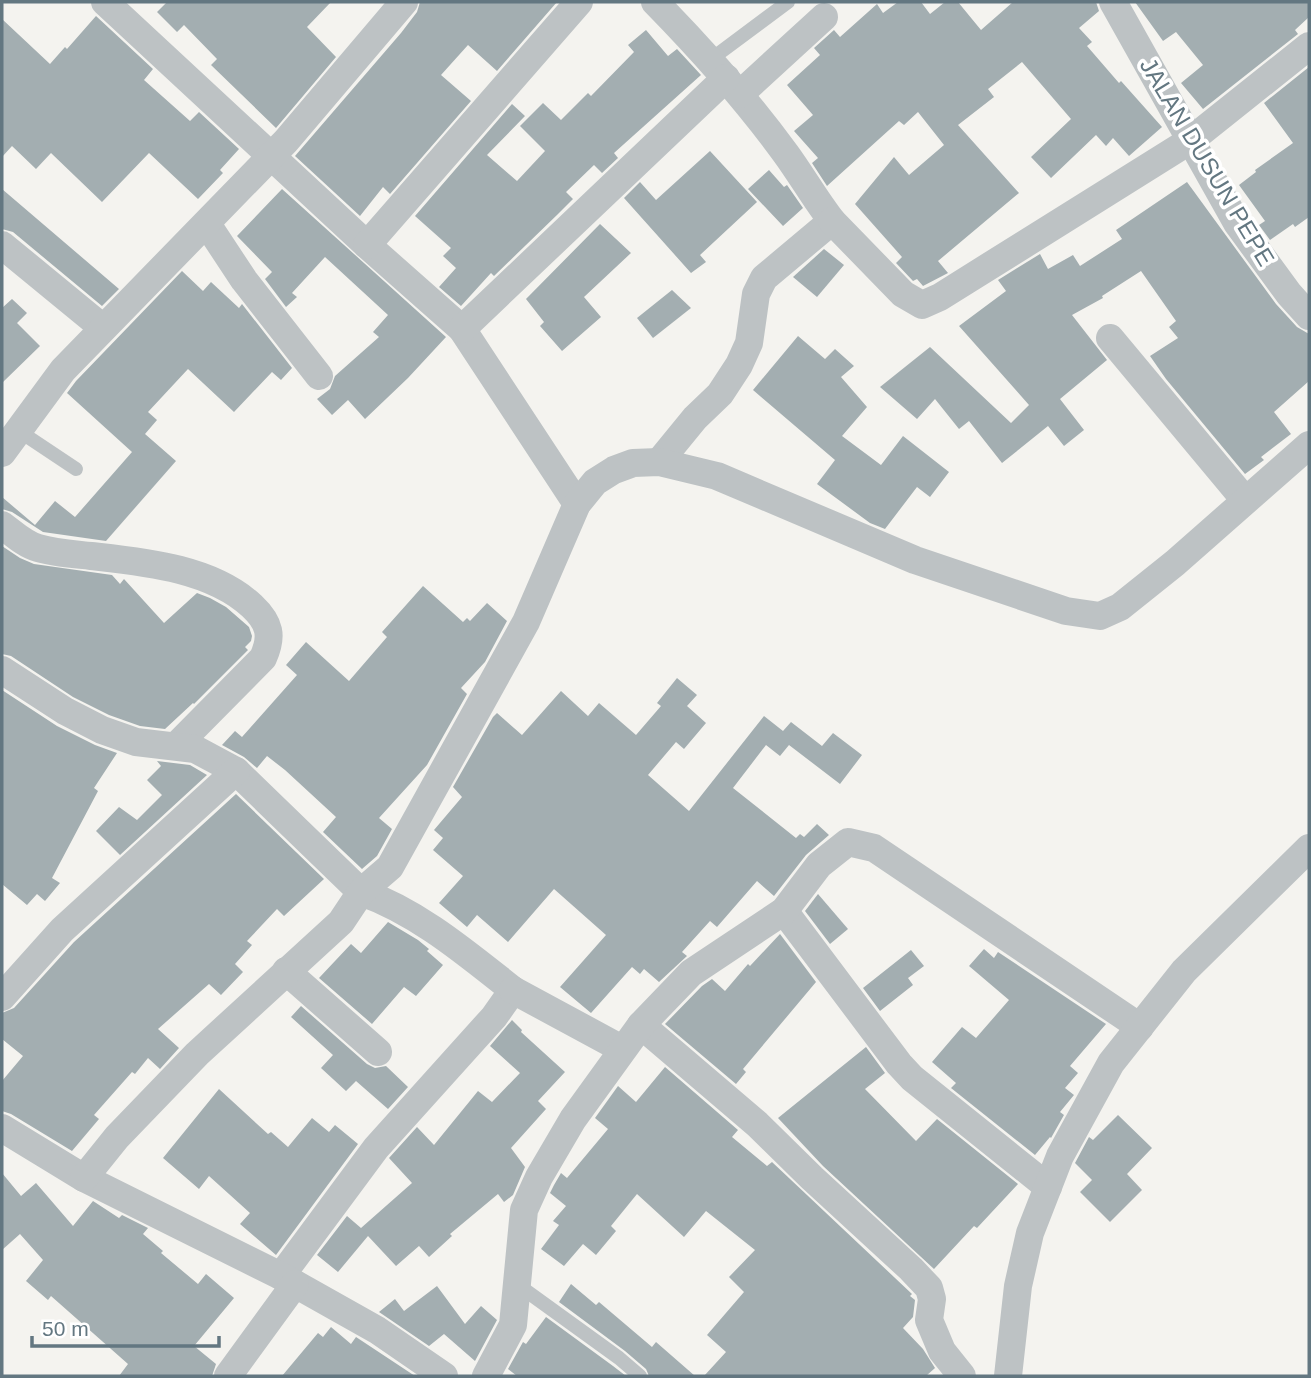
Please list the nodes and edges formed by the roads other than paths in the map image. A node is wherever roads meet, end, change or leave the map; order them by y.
1 (105, 2) edge
2 (404, 2) edge
3 (579, 2) edge
4 (655, 2) edge
5 (788, 2) edge
6 (1113, 2) edge
7 (824, 16) dead end
8 (1308, 51) edge
9 (725, 77) junction
10 (1191, 140) junction
11 (272, 155) junction
12 (832, 221) junction
13 (207, 224) junction
14 (2, 245) edge
15 (367, 246) junction
16 (1309, 316) edge
17 (103, 328) junction
18 (463, 329) junction
19 (1110, 338) dead end
20 (319, 376) dead end
21 (19, 431) junction
22 (1309, 445) edge
23 (2, 453) edge
24 (659, 463) junction
25 (76, 470) dead end
26 (1245, 500) junction
27 (577, 504) junction
28 (2, 525) edge
29 (2, 670) edge
30 (177, 746) junction
31 (236, 771) junction
32 (1309, 848) edge
33 (361, 892) junction
34 (784, 911) junction
35 (286, 971) junction
36 (513, 990) junction
37 (2, 997) edge
38 (641, 1025) junction
39 (1140, 1027) junction
40 (622, 1049) junction
41 (378, 1052) dead end
42 (2, 1128) edge
43 (84, 1178) junction
44 (1048, 1187) junction
45 (288, 1280) junction
46 (517, 1285) junction
47 (228, 1376) edge
48 (444, 1376) edge
49 (486, 1376) edge
50 (640, 1376) edge
51 (962, 1376) edge
52 (1008, 1376) edge

1 - 11 street
2 - 11 street
3 - 15 street
4 - 9 street
5 - 9 lane
6 - 10 street, JALAN DUSUN PEPE
7 - 9 street
8 - 10 street
9 - 12 street
9 - 18 street
10 - 12 street
10 - 16 street, JALAN DUSUN PEPE
11 - 13 street
11 - 15 street
12 - 24 street
13 - 17 street
13 - 20 street
14 - 17 street
15 - 18 street
17 - 21 street
18 - 27 street
19 - 26 street
21 - 23 street
21 - 25 lane
22 - 26 street
24 - 26 street
24 - 27 street
27 - 33 street
28 - 30 street
29 - 30 street
30 - 31 street
31 - 33 street
31 - 37 street
32 - 39 street
33 - 35 street
33 - 36 street
34 - 38 street
34 - 39 street
34 - 44 street
35 - 41 street
35 - 43 street
36 - 40 street
36 - 45 street
38 - 40 street
38 - 51 street
39 - 44 street
40 - 46 street
42 - 43 street
43 - 45 street
44 - 52 street
45 - 47 street
45 - 48 street
46 - 49 street
46 - 50 lane

